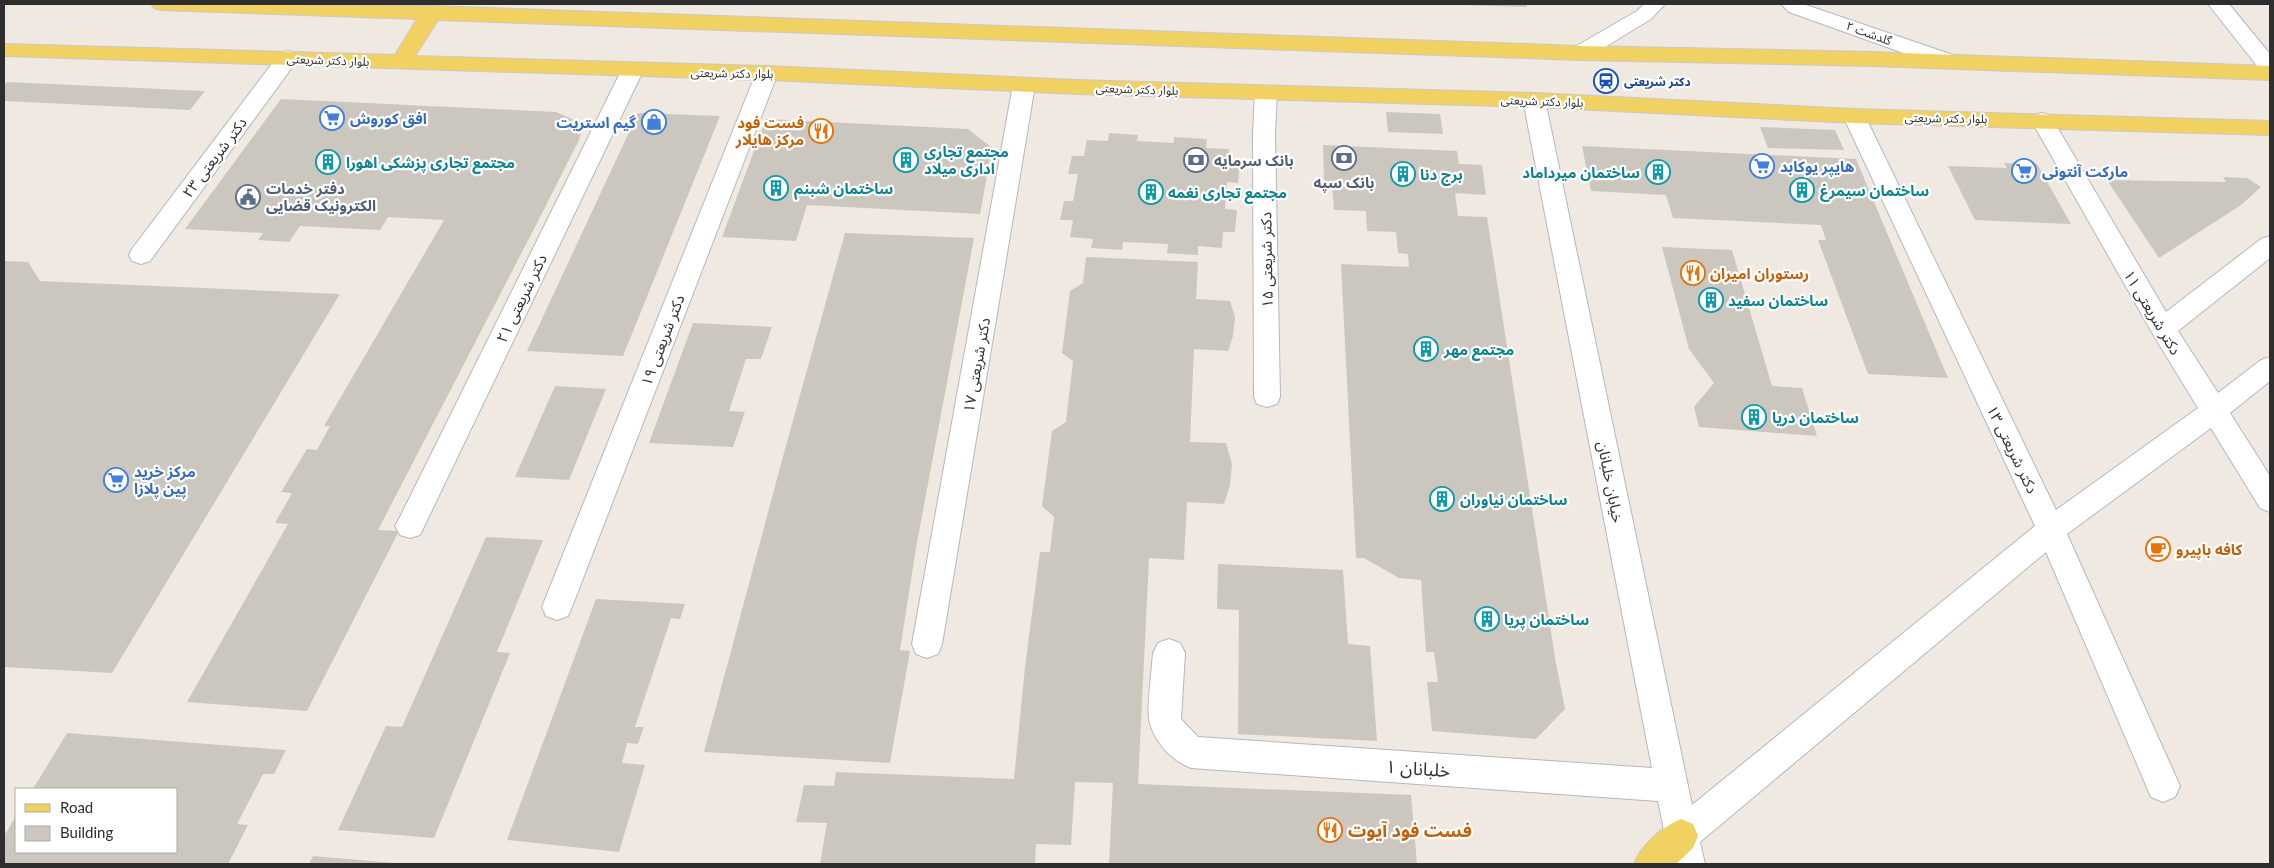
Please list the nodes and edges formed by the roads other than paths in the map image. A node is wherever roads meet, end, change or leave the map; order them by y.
1 (161, 4) edge
2 (1655, 4) edge
3 (1791, 4) edge
4 (2218, 4) edge
5 (432, 12) junction
6 (4, 50) edge
7 (1580, 54) junction
8 (288, 58) junction
9 (1948, 61) junction
10 (401, 62) junction
11 (2270, 67) edge
12 (632, 71) junction
13 (767, 73) junction
14 (2270, 73) edge
15 (1024, 85) junction
16 (1266, 93) junction
17 (1534, 100) junction
18 (1854, 116) junction
19 (2042, 120) junction
20 (2270, 128) edge
21 (2270, 245) edge
22 (140, 255) dead end
23 (2163, 329) junction
24 (2270, 366) edge
25 (1267, 397) dead end
26 (2213, 412) junction
27 (2270, 500) edge
28 (410, 526) dead end
29 (2051, 530) junction
30 (557, 607) dead end
31 (927, 644) dead end
32 (1169, 653) dead end
33 (1672, 786) junction
34 (2163, 786) dead end
35 (1684, 850) edge
36 (1651, 864) edge

1 - 5 main road
2 - 7 street
3 - 9 street, گلدشت ۲
4 - 11 street
5 - 7 main road
5 - 10 main road
6 - 8 main road, بلوار دکتر شریعتی
7 - 9 main road
8 - 10 main road, بلوار دکتر شریعتی
8 - 22 street, ۲۳ دکتر شریعتی
9 - 14 main road
10 - 12 main road, بلوار دکتر شریعتی
12 - 13 main road, بلوار دکتر شریعتی
12 - 28 street, ۲۱ دکتر شریعتی
13 - 15 main road, بلوار دکتر شریعتی
13 - 30 street, ۱۹ دکتر شریعتی
15 - 16 main road, بلوار دکتر شریعتی
15 - 31 street, ۱۷ دکتر شریعتی
16 - 17 main road, بلوار دکتر شریعتی
16 - 25 street, ۱۵ دکتر شریعتی
17 - 18 main road, بلوار دکتر شریعتی
17 - 33 street, خیابان خلبانان
18 - 19 main road, بلوار دکتر شریعتی
18 - 29 street, ۱۳ دکتر شریعتی
19 - 20 main road, بلوار دکتر شریعتی
19 - 23 street, ۱۱ دکتر شریعتی
21 - 23 street
23 - 26 street, ۱۱ دکتر شریعتی
24 - 26 street
26 - 27 street, ۱۱ دکتر شریعتی
26 - 29 street
29 - 34 street, ۱۳ دکتر شریعتی
29 - 35 street
32 - 33 street, ۱ خلبانان
33 - 35 street, خیابان خلبانان
35 - 36 main road

